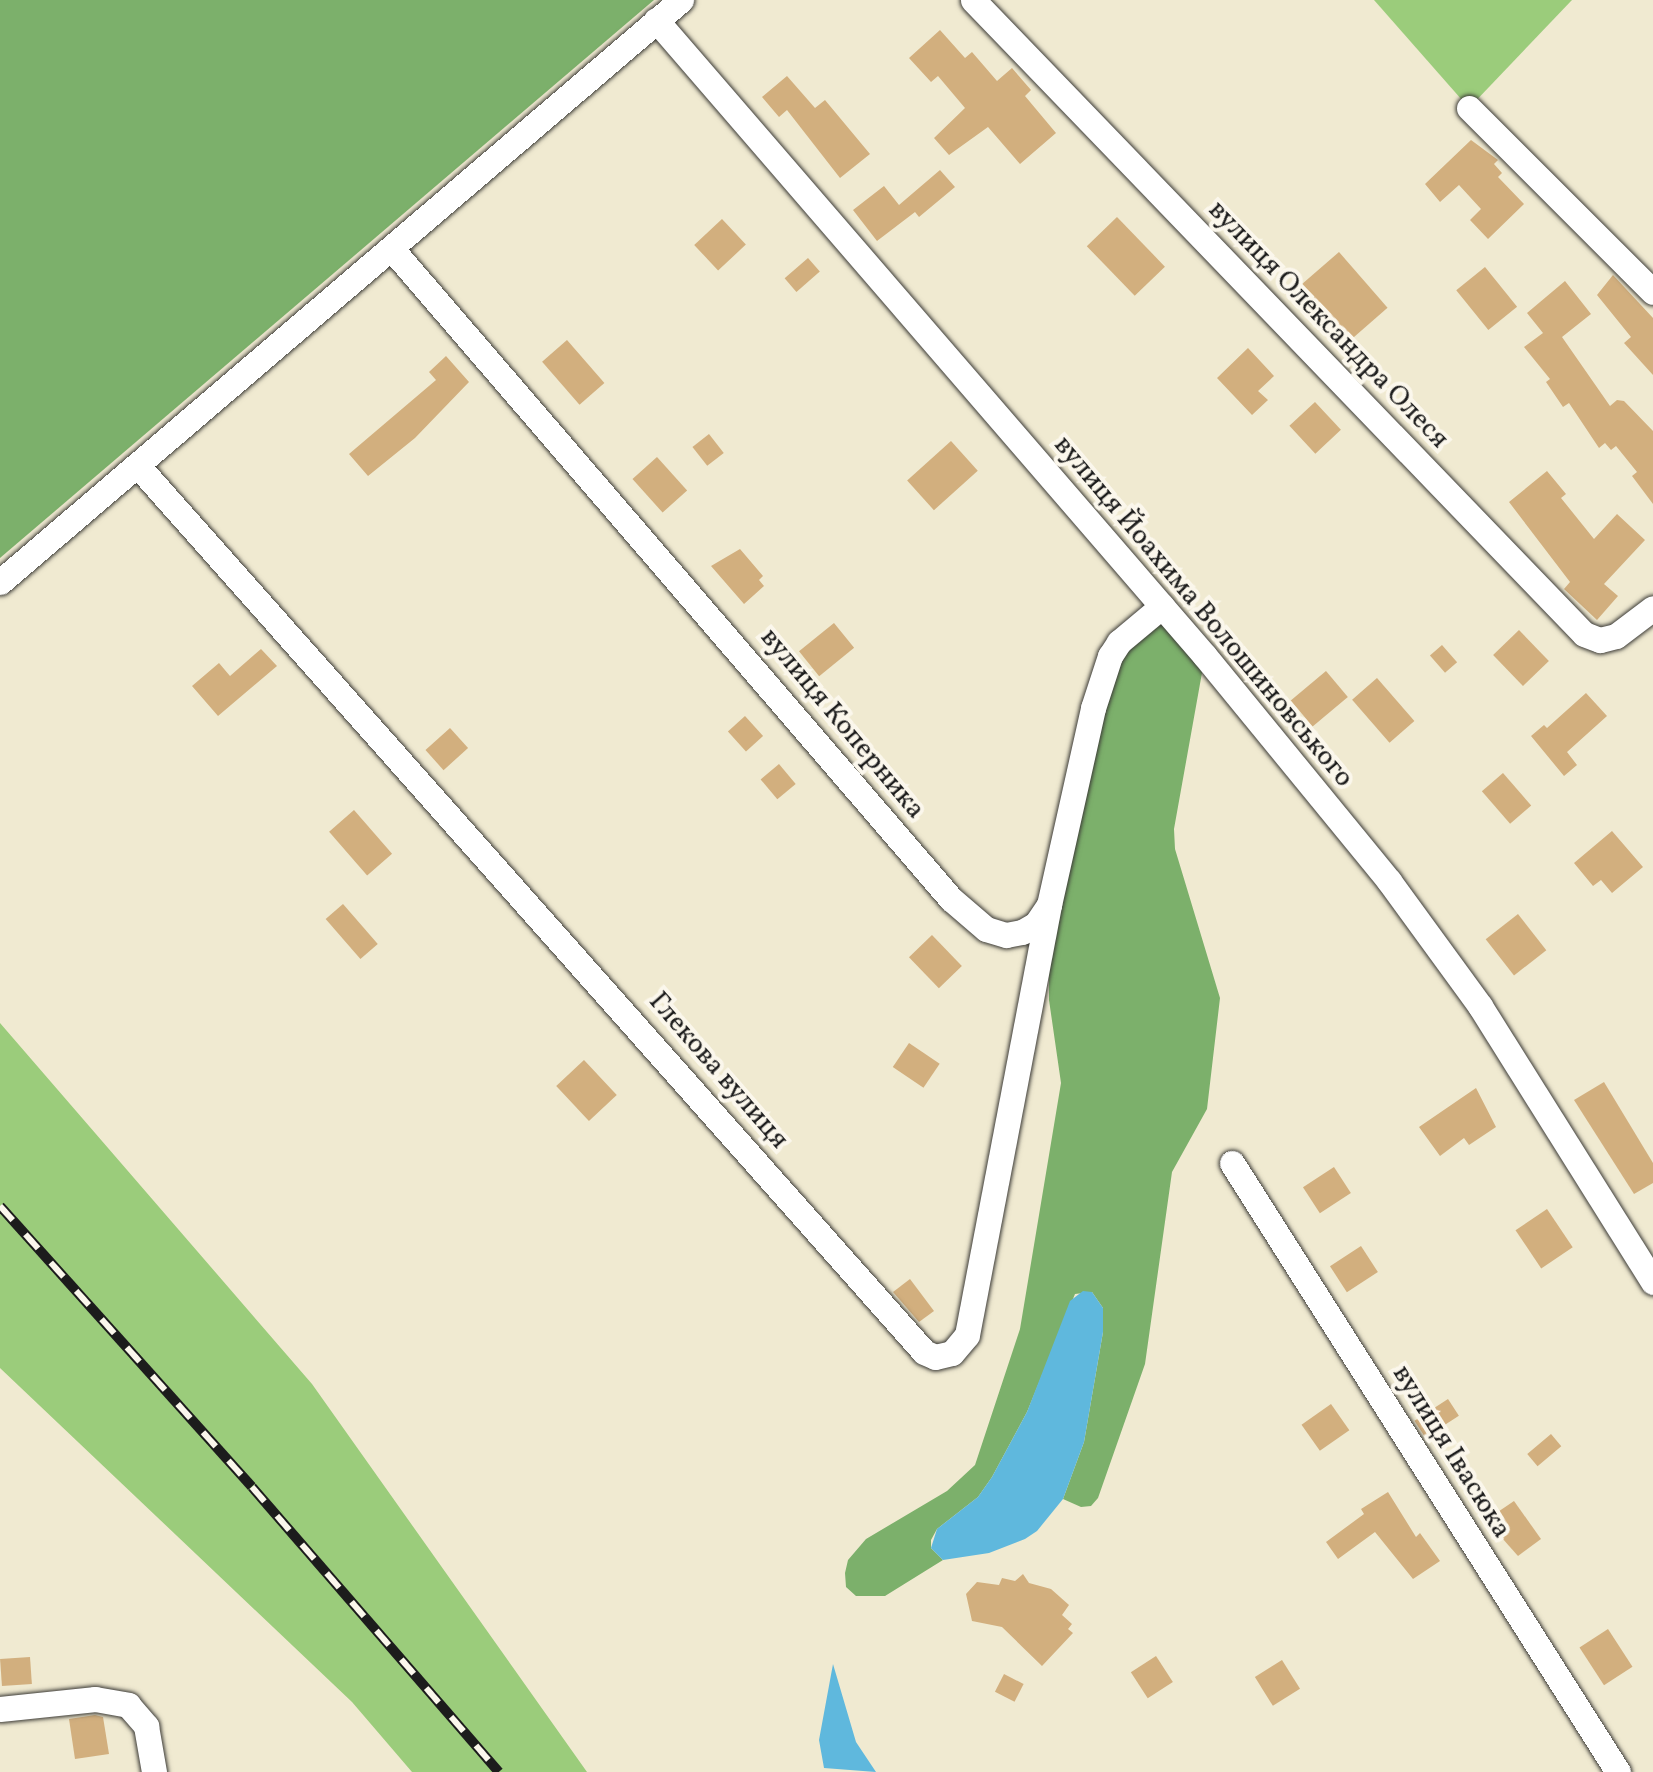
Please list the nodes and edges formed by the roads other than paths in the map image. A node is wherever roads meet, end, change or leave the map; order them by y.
1 (680, 0) edge
2 (973, 0) edge
3 (656, 20) junction
4 (1469, 108) dead end
5 (390, 248) junction
6 (1653, 292) edge
7 (138, 466) junction
8 (0, 582) edge
9 (1162, 606) junction
10 (1653, 608) edge
11 (1049, 906) junction
12 (1232, 1164) dead end
13 (1653, 1282) edge
14 (0, 1709) edge
15 (154, 1772) edge
16 (1618, 1772) edge

1 - 3 street
2 - 10 street, вулиця Олександра Олеся
3 - 5 street
3 - 9 street, вулиця Йоахима Волошиновського
4 - 6 street
5 - 7 street
5 - 11 street, вулиця Коперника
7 - 8 street
7 - 11 street, Глекова вулиця
9 - 11 street
9 - 13 street, вулиця Йоахима Волошиновського
12 - 16 street, вулиця Івасюка
14 - 15 street

